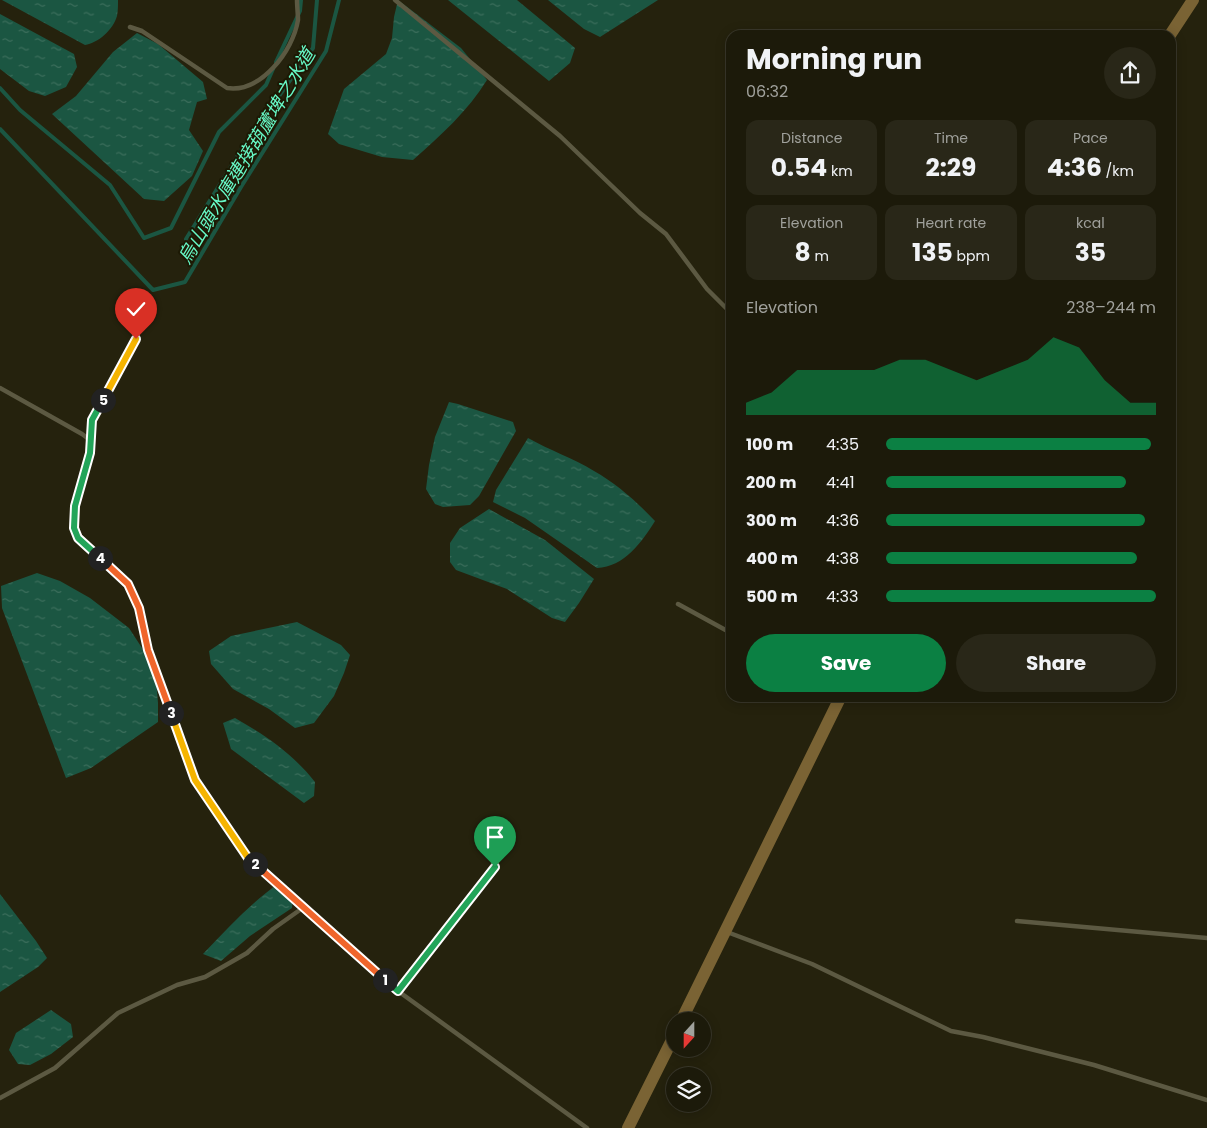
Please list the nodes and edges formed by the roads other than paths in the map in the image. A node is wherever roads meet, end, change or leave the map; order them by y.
1 (298, 0) edge
2 (395, 0) edge
3 (1193, 0) edge
4 (130, 27) dead end
5 (1173, 30) edge
6 (726, 308) edge
7 (136, 339) dead end
8 (0, 388) edge
9 (90, 440) junction
10 (678, 604) dead end
11 (726, 630) edge
12 (838, 702) edge
13 (495, 867) dead end
14 (304, 907) junction
15 (1018, 921) dead end
16 (726, 932) junction
17 (1207, 938) edge
18 (398, 991) junction
19 (686, 1012) edge
20 (666, 1052) edge
21 (0, 1098) edge
22 (1207, 1100) edge
23 (587, 1128) edge
24 (628, 1128) edge

1 - 4 lane
2 - 6 lane
3 - 5 street
7 - 9 lane
8 - 9 lane
9 - 14 lane
10 - 11 lane
12 - 16 street
13 - 18 lane
14 - 18 lane
14 - 21 lane
15 - 17 lane
16 - 19 street
16 - 22 lane
18 - 23 lane
20 - 24 street

